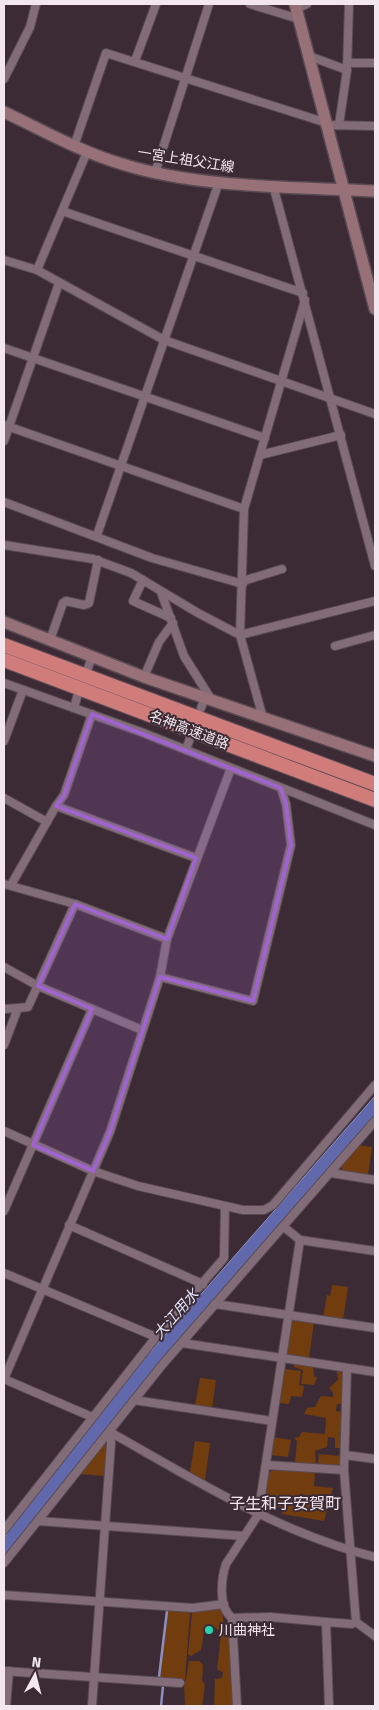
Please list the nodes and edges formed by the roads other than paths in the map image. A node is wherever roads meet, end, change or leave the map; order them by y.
1 (36, 4) edge
2 (156, 4) edge
3 (208, 4) edge
4 (250, 4) edge
5 (307, 4) edge
6 (349, 4) edge
7 (297, 11) edge
8 (309, 56) junction
9 (134, 61) junction
10 (375, 63) edge
11 (347, 66) junction
12 (186, 77) junction
13 (4, 78) edge
14 (4, 112) edge
15 (331, 124) junction
16 (375, 126) edge
17 (74, 146) junction
18 (87, 152) junction
19 (155, 173) junction
20 (219, 182) junction
21 (273, 185) junction
22 (344, 190) junction
23 (375, 191) edge
24 (62, 211) junction
25 (194, 257) junction
26 (4, 260) edge
27 (37, 270) junction
28 (59, 283) junction
29 (304, 296) junction
30 (375, 309) edge
31 (164, 340) junction
32 (4, 348) edge
33 (33, 357) junction
34 (281, 382) junction
35 (146, 396) junction
36 (332, 399) junction
37 (375, 414) edge
38 (7, 426) edge
39 (341, 435) junction
40 (265, 438) junction
41 (4, 441) edge
42 (260, 455) junction
43 (122, 466) junction
44 (4, 502) edge
45 (244, 509) junction
46 (97, 535) junction
47 (4, 544) edge
48 (98, 560) junction
49 (375, 566) edge
50 (282, 570) dead end
51 (143, 580) junction
52 (243, 582) junction
53 (161, 592) junction
54 (375, 601) edge
55 (172, 620) junction
56 (4, 622) edge
57 (240, 635) junction
58 (375, 635) edge
59 (50, 640) junction
60 (4, 645) edge
61 (335, 646) dead end
62 (4, 660) edge
63 (144, 677) junction
64 (4, 683) edge
65 (23, 690) junction
66 (77, 697) dead end
67 (206, 702) junction
68 (74, 708) junction
69 (92, 714) junction
70 (263, 718) junction
71 (190, 738) dead end
72 (4, 741) edge
73 (186, 750) junction
74 (375, 756) edge
75 (231, 768) junction
76 (375, 784) edge
77 (281, 788) junction
78 (4, 798) edge
79 (375, 800) edge
80 (56, 806) junction
81 (47, 822) junction
82 (375, 825) edge
83 (196, 858) junction
84 (8, 885) edge
85 (75, 904) junction
86 (167, 939) junction
87 (4, 967) edge
88 (160, 977) junction
89 (38, 986) junction
90 (18, 1008) junction
91 (4, 1009) edge
92 (92, 1009) junction
93 (142, 1030) junction
94 (4, 1045) edge
95 (375, 1085) edge
96 (375, 1121) edge
97 (4, 1131) edge
98 (33, 1145) junction
99 (93, 1171) junction
100 (331, 1173) junction
101 (375, 1180) edge
102 (225, 1206) junction
103 (4, 1211) edge
104 (69, 1225) junction
105 (284, 1227) junction
106 (300, 1240) junction
107 (375, 1251) edge
108 (4, 1273) edge
109 (203, 1284) junction
110 (42, 1290) junction
111 (215, 1304) junction
112 (288, 1315) junction
113 (375, 1328) edge
114 (156, 1337) junction
115 (182, 1343) junction
116 (282, 1358) junction
117 (347, 1368) junction
118 (375, 1372) edge
119 (4, 1379) edge
120 (134, 1400) junction
121 (92, 1417) junction
122 (272, 1421) junction
123 (110, 1432) junction
124 (345, 1455) junction
125 (375, 1459) edge
126 (266, 1466) junction
127 (344, 1470) junction
128 (258, 1514) junction
129 (38, 1522) junction
130 (5, 1525) edge
131 (105, 1526) junction
132 (244, 1536) junction
133 (350, 1551) junction
134 (375, 1557) edge
135 (4, 1563) edge
136 (4, 1595) edge
137 (99, 1602) junction
138 (224, 1604) junction
139 (232, 1618) junction
140 (326, 1622) junction
141 (356, 1622) junction
142 (375, 1636) edge
143 (6, 1671) edge
144 (94, 1677) junction
145 (180, 1683) dead end
146 (6, 1706) edge
147 (92, 1706) edge
148 (237, 1706) edge
149 (329, 1706) edge

1 - 13 street
2 - 9 street
3 - 12 street
4 - 7 street
5 - 7 street
6 - 11 street
7 - 8 street
8 - 11 street
8 - 15 street
9 - 12 street
9 - 17 street
10 - 11 street
11 - 15 street
12 - 15 street
12 - 19 street
14 - 17 street, 一宮上祖父江線
15 - 16 street
15 - 22 street
17 - 18 street, 一宮上祖父江線
18 - 19 street, 一宮上祖父江線
18 - 24 street
19 - 20 street, 一宮上祖父江線
20 - 21 street, 一宮上祖父江線
20 - 25 street
21 - 22 street, 一宮上祖父江線
21 - 29 street
22 - 23 street, 一宮上祖父江線
22 - 30 street
24 - 25 street
24 - 27 street
25 - 29 street
25 - 31 street
26 - 27 street
27 - 28 street
28 - 31 street
28 - 33 street
29 - 34 street
29 - 36 street
31 - 34 street
31 - 35 street
32 - 33 street
33 - 35 street
33 - 38 street
34 - 36 street
34 - 40 street
35 - 40 street
35 - 43 street
36 - 37 street
36 - 39 street
38 - 41 street
38 - 43 street
39 - 42 street
39 - 49 street
40 - 42 street
42 - 45 street
43 - 45 street
43 - 46 street
44 - 46 street
45 - 52 street
46 - 52 street
47 - 48 street
48 - 51 street
48 - 59 street
50 - 52 street
51 - 53 street
51 - 55 street
52 - 57 street
53 - 55 street
53 - 57 street
54 - 57 street
55 - 63 street
55 - 67 street
56 - 59 street
57 - 70 street
58 - 61 street
59 - 63 street
60 - 76 highway, 名神高速道路
62 - 79 highway, 名神高速道路
63 - 67 street
64 - 65 street
65 - 68 street
65 - 72 street
66 - 68 street
67 - 70 street
68 - 69 street
69 - 73 street
69 - 80 street
70 - 74 street
71 - 73 street
73 - 75 street
75 - 77 street
75 - 83 street
77 - 82 street
77 - 88 street
78 - 81 street
80 - 81 street
80 - 83 street
81 - 84 street
83 - 86 street
84 - 85 street
85 - 86 street
85 - 89 street
86 - 88 street
87 - 89 street
88 - 93 street
89 - 90 street
89 - 92 street
90 - 91 street
90 - 94 street
92 - 93 street
92 - 98 street
93 - 99 street
95 - 102 street
96 - 100 street
97 - 98 street
98 - 99 street
98 - 103 street
99 - 102 street
99 - 104 street
100 - 101 street
100 - 105 street
102 - 109 street
104 - 109 street
104 - 110 street
105 - 106 street
105 - 111 street
106 - 107 street
106 - 112 street
108 - 110 street
109 - 114 street
110 - 114 street
110 - 119 street
111 - 112 street
111 - 115 street
112 - 113 street
112 - 116 street
114 - 121 street
115 - 116 street
115 - 120 street
116 - 117 street
116 - 122 street
117 - 118 street
117 - 124 street
119 - 121 street
120 - 122 street
120 - 123 street
121 - 130 street
122 - 126 street
123 - 128 street
123 - 129 street
123 - 131 street
124 - 125 street
124 - 127 street
126 - 127 street
126 - 128 street
127 - 133 street
128 - 132 street
128 - 133 street
129 - 131 street
129 - 135 street
131 - 132 street
131 - 137 street
132 - 138 street
133 - 134 street
133 - 141 street
136 - 137 street
137 - 138 street
137 - 144 street
138 - 139 street
139 - 140 street
139 - 148 street
140 - 141 street
140 - 149 street
141 - 142 street
143 - 144 street
143 - 146 street
144 - 145 street
144 - 147 street

